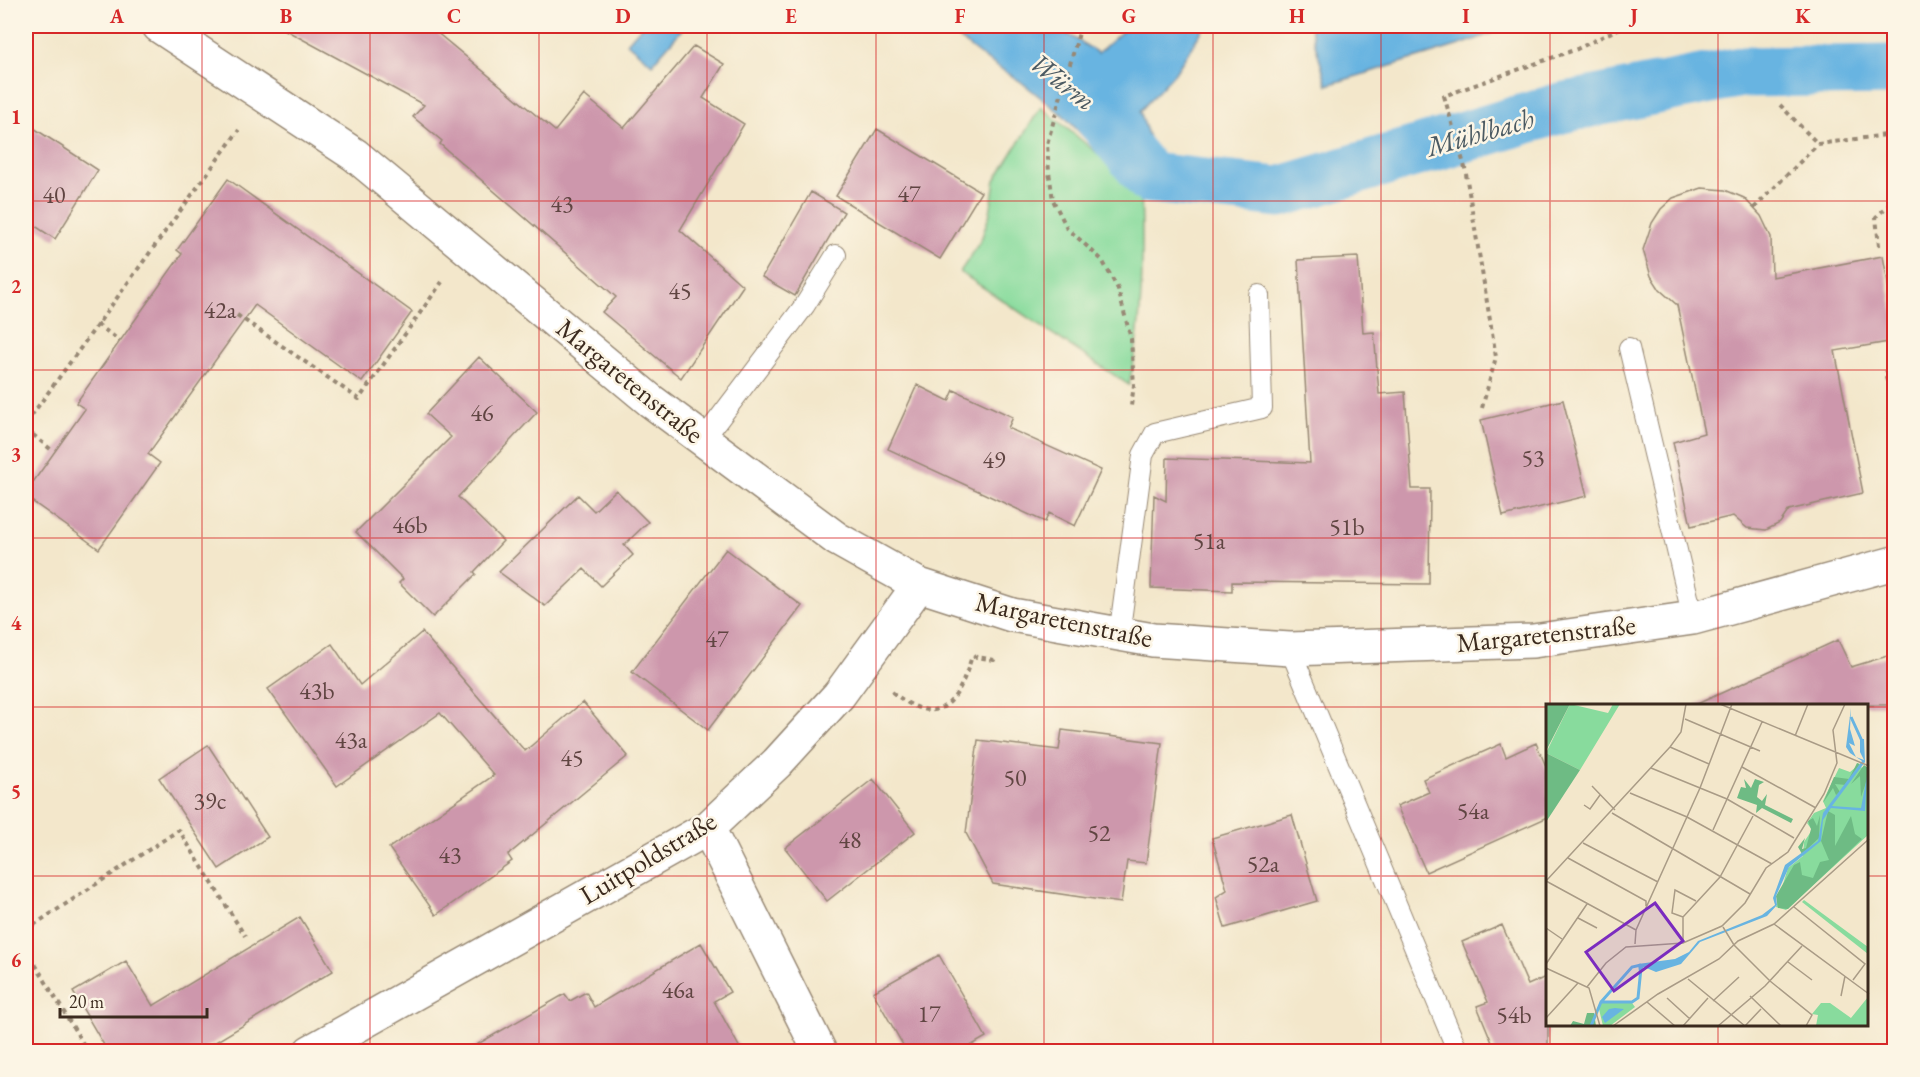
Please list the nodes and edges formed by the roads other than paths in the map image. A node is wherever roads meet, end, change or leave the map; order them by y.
1 (159, 26) edge
2 (836, 255) dead end
3 (1259, 295) dead end
4 (1629, 348) dead end
5 (703, 440) junction
6 (1894, 563) edge
7 (919, 585) junction
8 (1693, 618) junction
9 (1119, 636) junction
10 (1290, 649) junction
11 (708, 828) junction
12 (310, 1052) edge
13 (820, 1052) edge
14 (1458, 1052) edge

1 - 5 street, Margaretenstraße
2 - 5 lane
3 - 9 lane
4 - 8 lane
5 - 7 street, Margaretenstraße
6 - 8 street, Margaretenstraße
7 - 9 street, Margaretenstraße
7 - 11 street, Luitpoldstraße
8 - 10 street, Margaretenstraße
9 - 10 street, Margaretenstraße
10 - 14 lane
11 - 12 street, Luitpoldstraße
11 - 13 street

